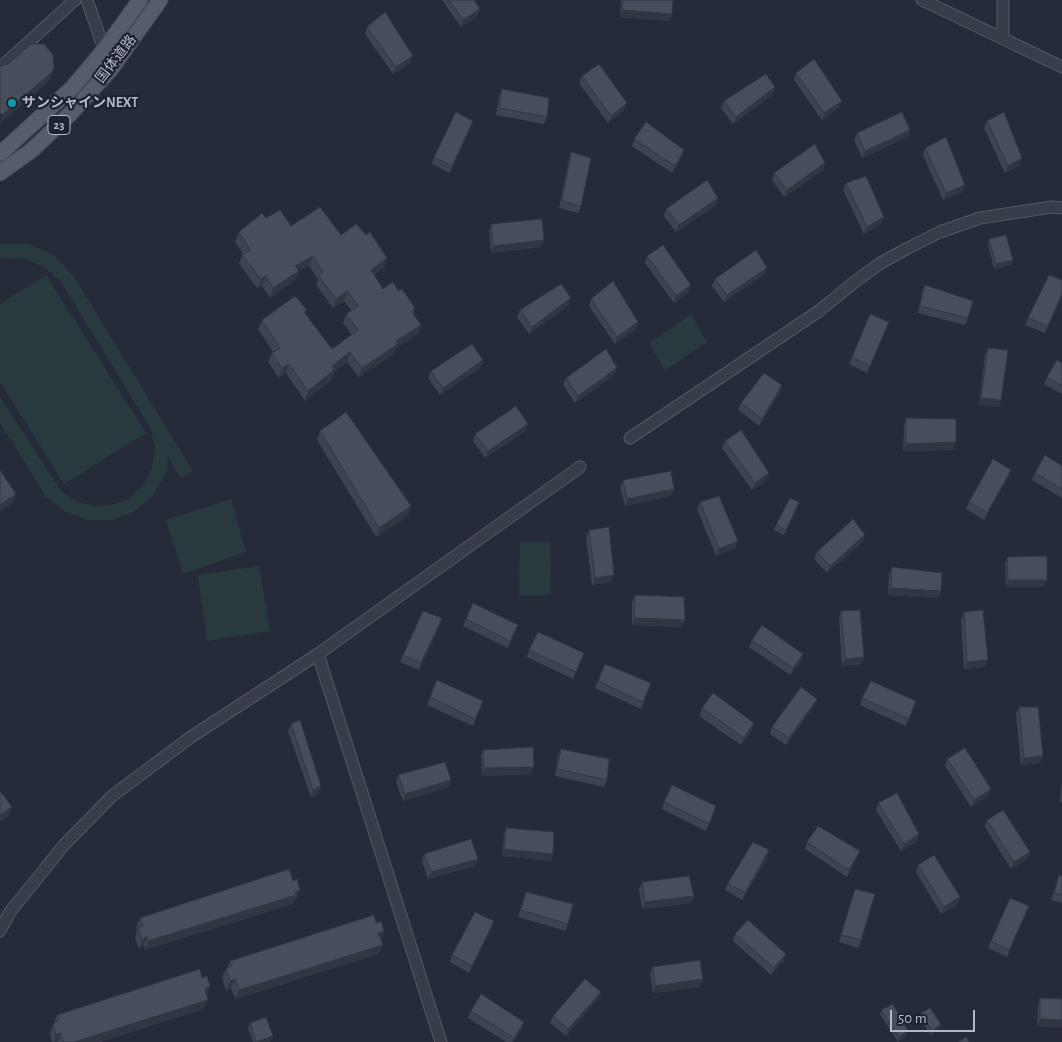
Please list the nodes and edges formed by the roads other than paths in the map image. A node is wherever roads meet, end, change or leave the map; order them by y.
1 (75, 0) edge
2 (87, 0) edge
3 (140, 0) edge
4 (160, 0) edge
5 (922, 0) edge
6 (1002, 0) edge
7 (934, 2) edge
8 (1003, 38) junction
9 (104, 50) junction
10 (1062, 67) edge
11 (0, 68) edge
12 (110, 69) junction
13 (0, 154) edge
14 (0, 174) edge
15 (1062, 208) edge
16 (630, 438) dead end
17 (580, 467) dead end
18 (318, 654) junction
19 (0, 931) edge
20 (441, 1042) edge

1 - 11 street
2 - 9 street
3 - 9 main road, 国体道路 / 23
4 - 12 main road, 国体道路 / 23
5 - 7 street
6 - 8 street
7 - 8 street
8 - 10 street
9 - 12 street
9 - 13 main road, 国体道路 / 23
12 - 14 main road, 国体道路 / 23
15 - 16 street
17 - 18 street
18 - 19 street
18 - 20 street

